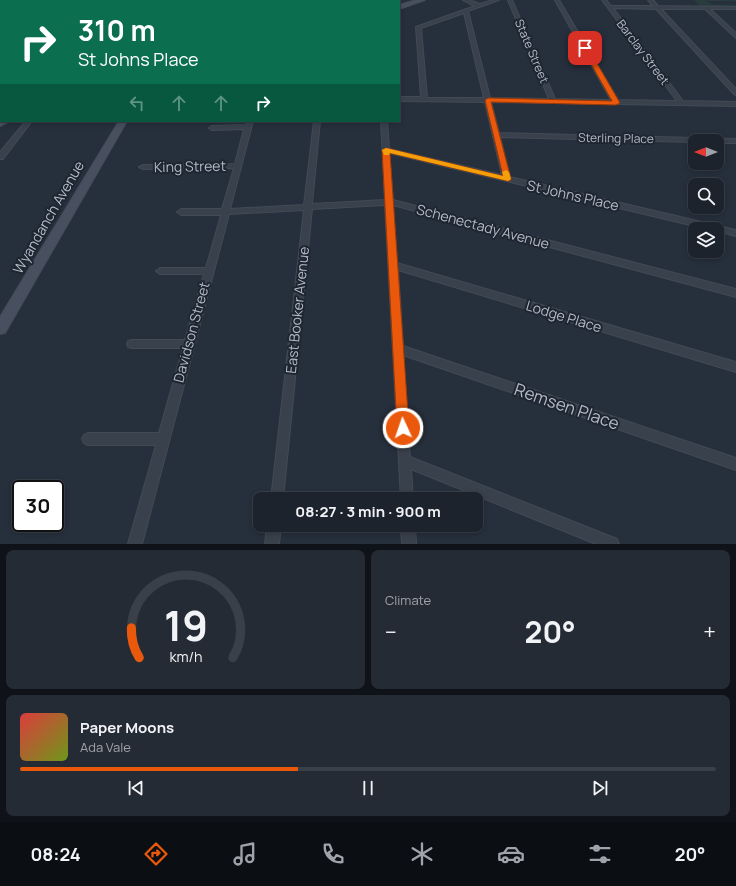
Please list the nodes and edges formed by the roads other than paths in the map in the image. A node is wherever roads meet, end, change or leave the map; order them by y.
1 (422, 0) edge
2 (465, 0) edge
3 (497, 0) edge
4 (510, 0) edge
5 (557, 0) edge
6 (604, 0) edge
7 (650, 0) edge
8 (480, 6) junction
9 (400, 7) edge
10 (609, 7) junction
11 (657, 7) junction
12 (706, 8) junction
13 (736, 8) edge
14 (466, 11) junction
15 (736, 36) edge
16 (736, 93) edge
17 (400, 99) edge
18 (424, 100) junction
19 (488, 100) junction
20 (553, 101) junction
21 (616, 103) junction
22 (682, 104) junction
23 (736, 104) edge
24 (28, 122) edge
25 (122, 122) edge
26 (317, 122) edge
27 (384, 122) edge
28 (249, 124) edge
29 (212, 128) dead end
30 (496, 135) junction
31 (736, 141) edge
32 (386, 150) junction
33 (0, 157) edge
34 (237, 166) junction
35 (143, 167) dead end
36 (508, 179) junction
37 (389, 202) junction
38 (308, 208) junction
39 (181, 212) dead end
40 (225, 212) junction
41 (736, 234) edge
42 (392, 265) junction
43 (160, 271) dead end
44 (208, 271) junction
45 (736, 293) edge
46 (0, 329) edge
47 (132, 344) dead end
48 (189, 344) junction
49 (399, 349) junction
50 (736, 367) edge
51 (88, 439) dead end
52 (162, 439) junction
53 (404, 460) junction
54 (736, 464) edge
55 (278, 492) edge
56 (406, 492) edge
57 (273, 532) edge
58 (408, 532) edge
59 (134, 544) edge
60 (272, 544) edge
61 (409, 544) edge
62 (612, 544) edge

1 - 9 street
2 - 8 street
3 - 8 street
4 - 20 street, State Street
5 - 21 street
6 - 10 street, Barclay Street
7 - 11 street
8 - 14 street
10 - 11 street
10 - 22 street, Barclay Street
11 - 12 street
11 - 16 street
12 - 13 street
12 - 15 street
14 - 18 street
14 - 19 street
17 - 18 street
18 - 19 street
19 - 20 street
19 - 30 street
20 - 21 street
21 - 22 street
22 - 23 street
24 - 33 street
25 - 46 street, Wyandanch Avenue
26 - 38 street, East Booker Avenue
27 - 32 street
28 - 29 street
28 - 34 street, Davidson Street
30 - 31 street, Sterling Place
30 - 36 street
32 - 36 street, St Johns Place
32 - 37 street
34 - 35 street, King Street
34 - 40 street, Davidson Street
36 - 41 street, St Johns Place
37 - 38 street, Schenectady Avenue
37 - 42 street
37 - 45 street, Schenectady Avenue
38 - 40 street, Schenectady Avenue
38 - 55 street, East Booker Avenue
39 - 40 street, Schenectady Avenue
40 - 44 street, Davidson Street
42 - 49 street
42 - 50 street, Lodge Place
43 - 44 street
44 - 48 street, Davidson Street
47 - 48 street
48 - 52 street, Davidson Street
49 - 53 street
49 - 54 street, Remsen Place
51 - 52 street
52 - 59 street, Davidson Street
53 - 56 street
53 - 62 street
57 - 60 street
58 - 61 street

